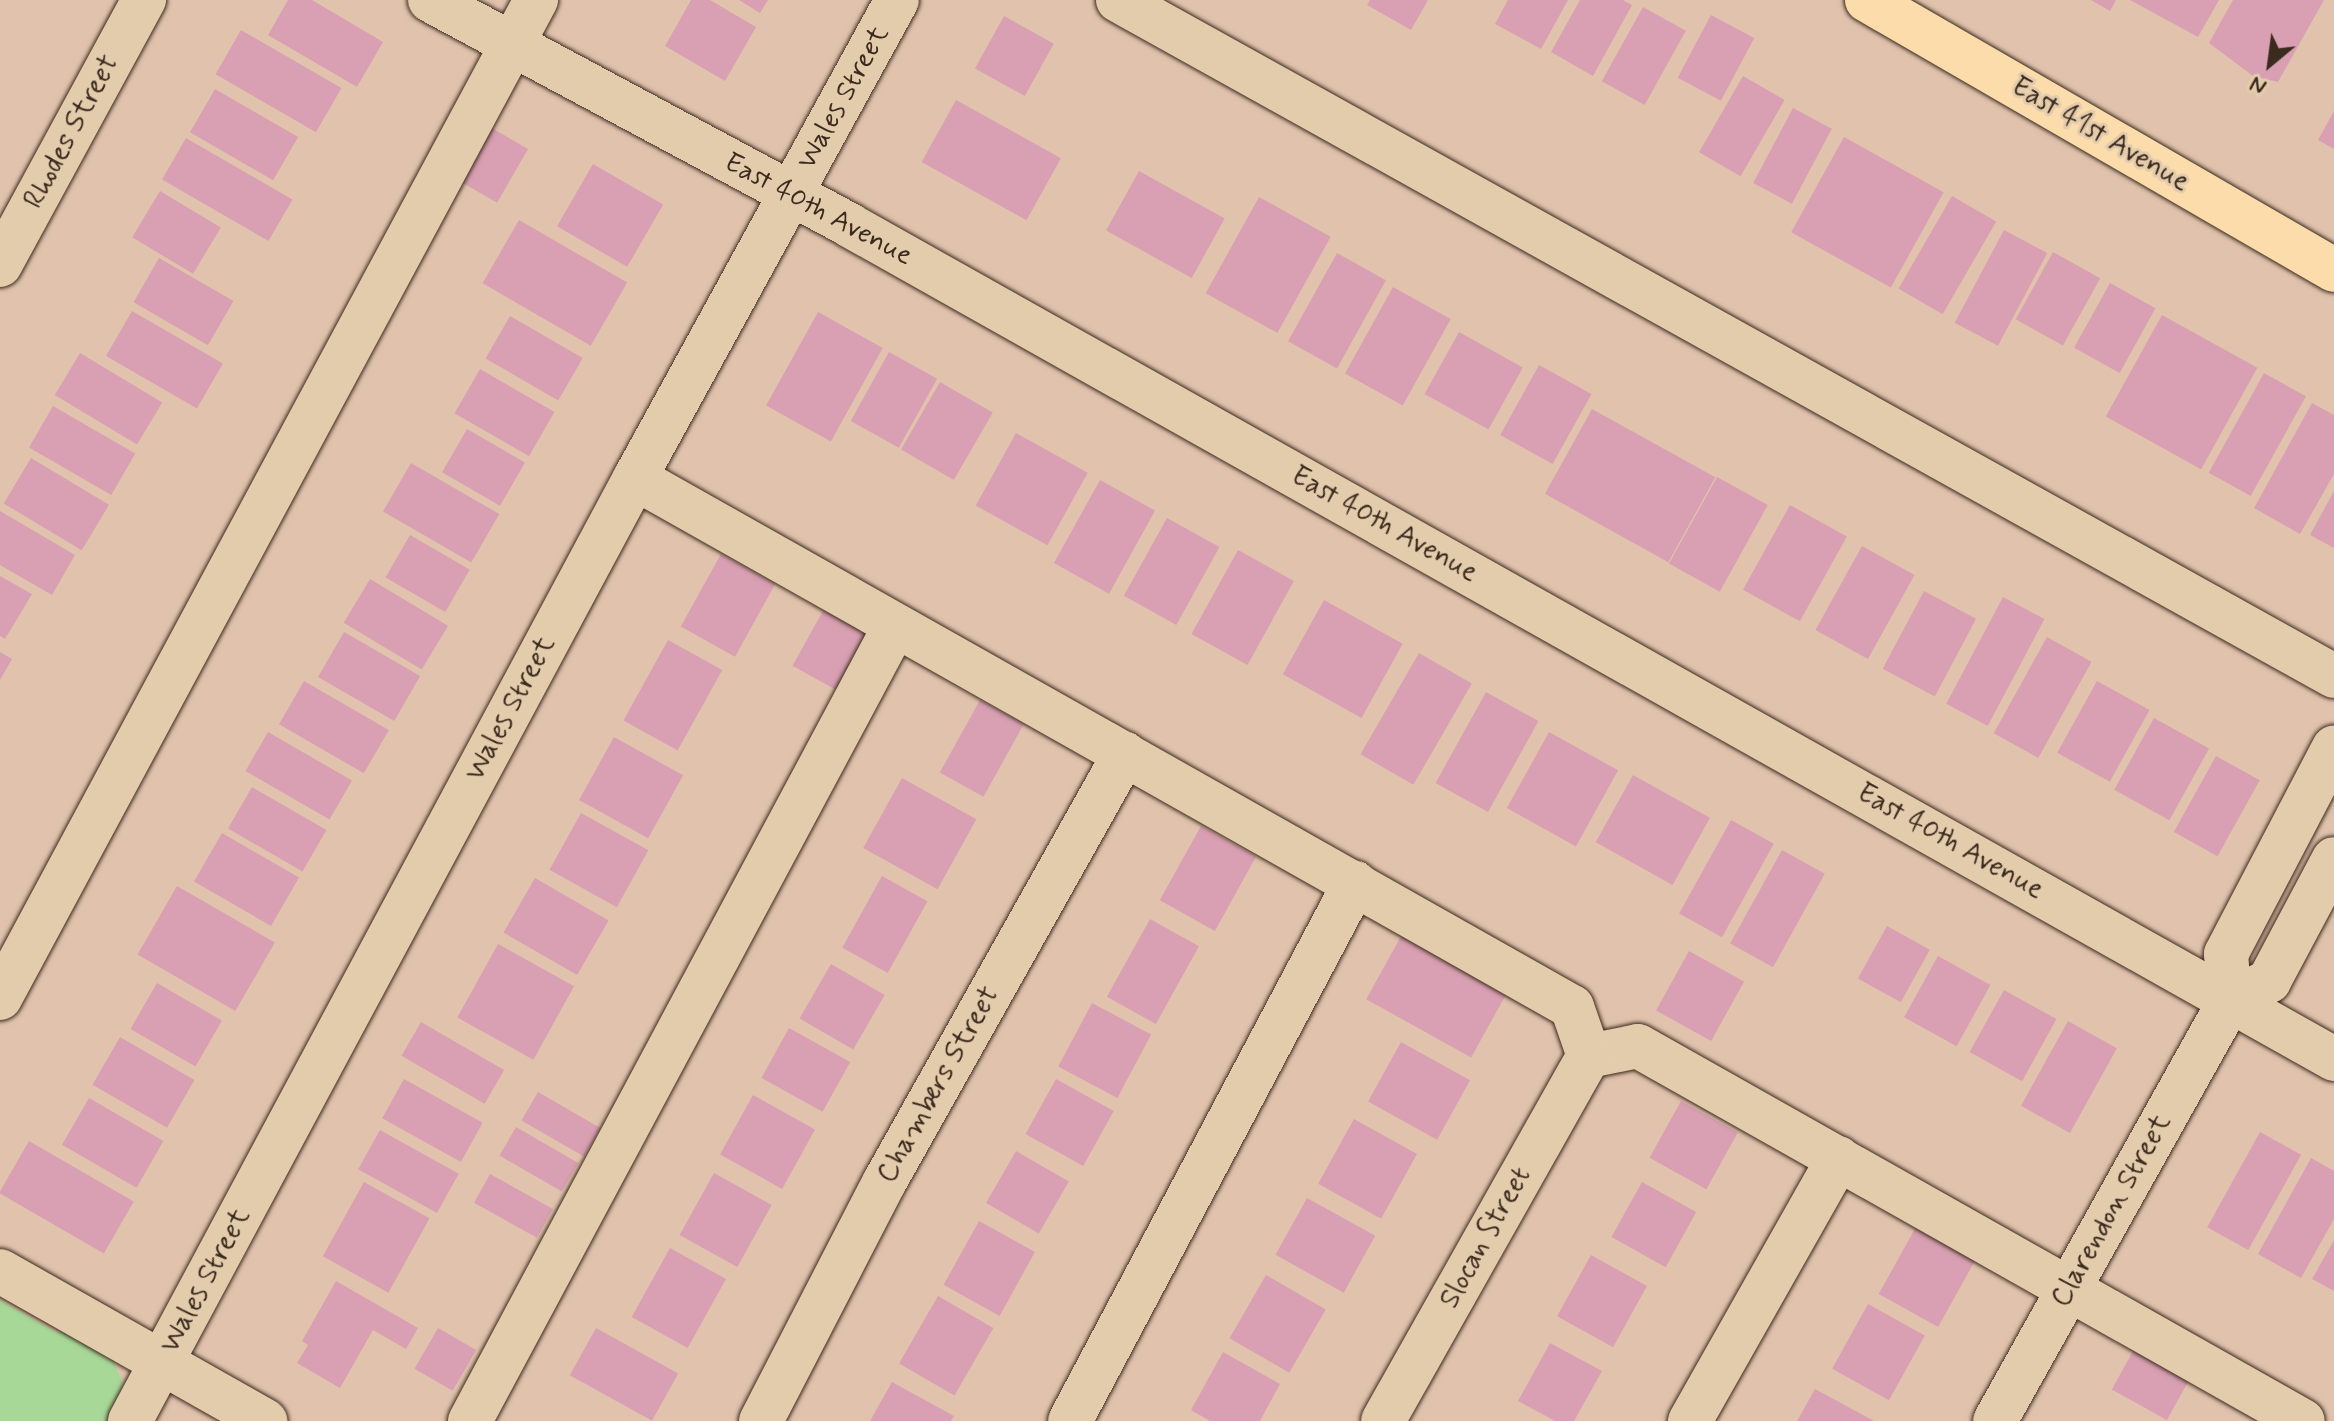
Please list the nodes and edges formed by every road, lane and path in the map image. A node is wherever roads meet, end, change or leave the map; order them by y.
1 (144, 0) edge
2 (430, 0) edge
3 (536, 0) edge
4 (897, 0) edge
5 (1118, 0) edge
6 (1867, 0) edge
7 (512, 45) junction
8 (791, 195) junction
9 (0, 265) edge
10 (2334, 270) edge
11 (635, 478) junction
12 (895, 626) junction
13 (2334, 676) edge
14 (2334, 747) edge
15 (1125, 754) junction
16 (2334, 859) edge
17 (1355, 883) junction
18 (0, 998) edge
19 (2230, 1001) junction
20 (1589, 1056) junction
21 (2334, 1059) edge
22 (1839, 1158) junction
23 (0, 1271) edge
24 (2069, 1289) junction
25 (162, 1362) junction
26 (130, 1421) edge
27 (265, 1421) edge
28 (470, 1421) edge
29 (761, 1421) edge
30 (1070, 1421) edge
31 (1383, 1421) edge
32 (1690, 1421) edge
33 (1995, 1421) edge
34 (2303, 1421) edge

1 - 9 street, Rhodes Street
2 - 7 street, East 40th Avenue
3 - 7 street
4 - 8 street, Wales Street
5 - 13 street
6 - 10 main road, East 41st Avenue
7 - 8 street, East 40th Avenue
7 - 18 street
8 - 11 street, Wales Street
8 - 19 street, East 40th Avenue
11 - 12 street
11 - 25 street, Wales Street
12 - 15 street
12 - 28 street
14 - 19 street
15 - 17 street
15 - 29 street, Chambers Street
16 - 19 street
17 - 20 street
17 - 30 street
19 - 21 street, East 40th Avenue
19 - 24 street, Clarendon Street
20 - 22 street
20 - 31 street, Slocan Street
22 - 24 street
22 - 32 street
23 - 25 street
24 - 33 street, Clarendon Street
24 - 34 street
25 - 26 street, Wales Street
25 - 27 street

